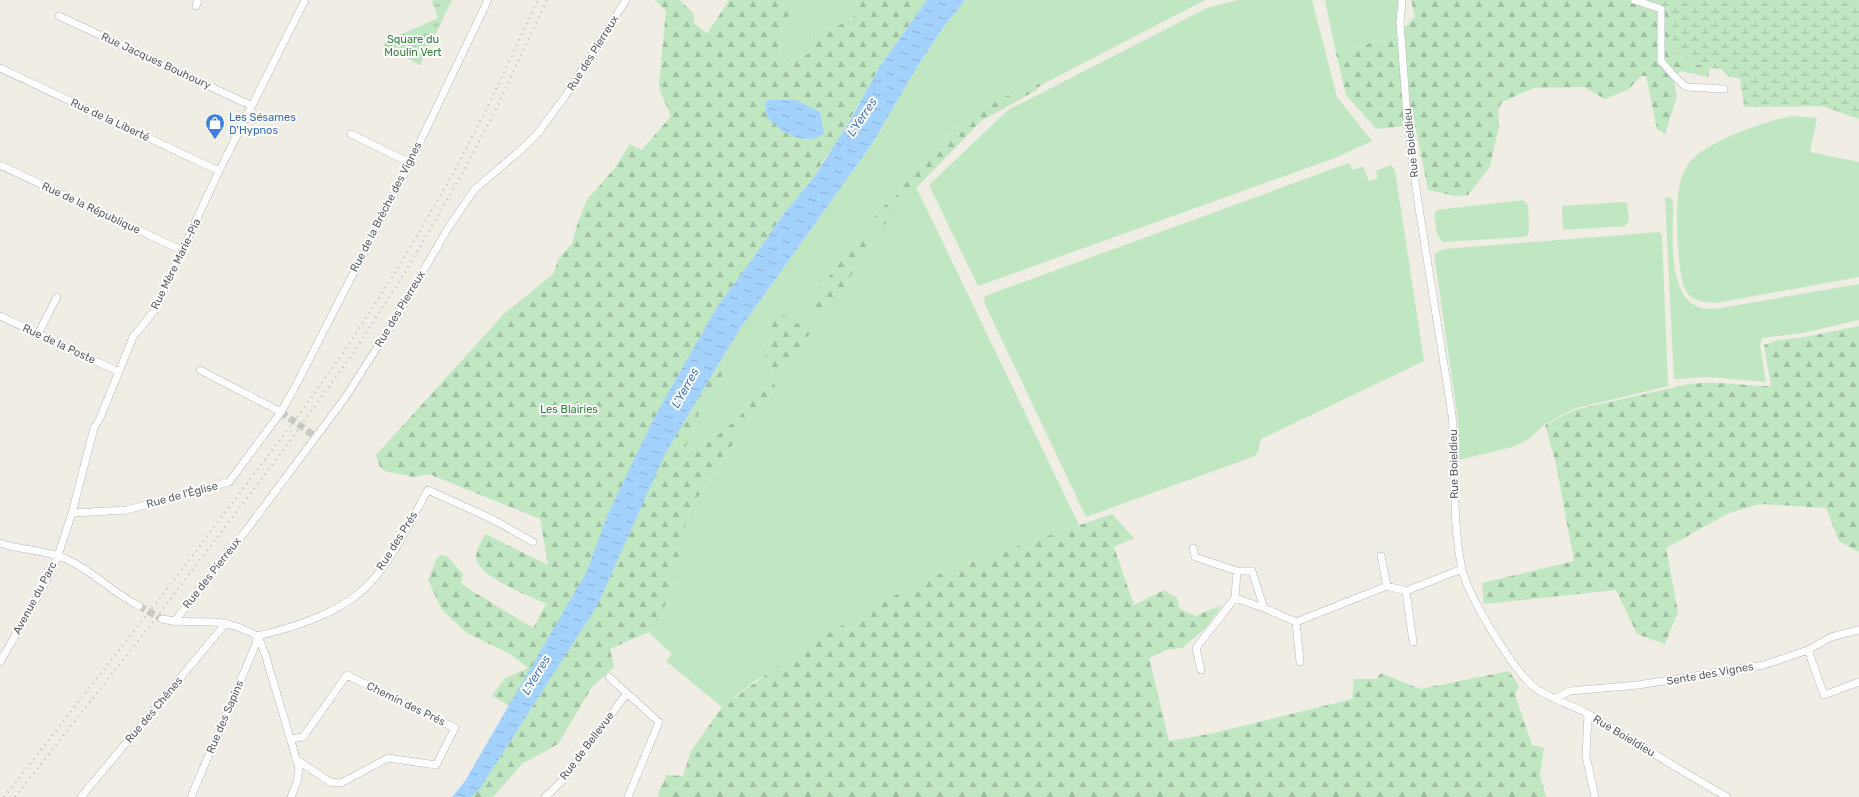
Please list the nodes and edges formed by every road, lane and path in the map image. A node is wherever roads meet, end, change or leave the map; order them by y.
1 (305, 0) edge
2 (488, 0) edge
3 (626, 0) edge
4 (1402, 0) edge
5 (1634, 0) edge
6 (59, 16) dead end
7 (0, 68) edge
8 (1724, 89) dead end
9 (252, 106) junction
10 (352, 134) dead end
11 (410, 163) junction
12 (0, 165) edge
13 (219, 171) junction
14 (183, 251) junction
15 (57, 297) dead end
16 (0, 316) edge
17 (38, 334) junction
18 (200, 370) dead end
19 (119, 372) junction
20 (281, 412) junction
21 (72, 513) junction
22 (533, 542) dead end
23 (0, 543) edge
24 (1193, 548) dead end
25 (58, 556) junction
26 (1381, 556) dead end
27 (1462, 570) junction
28 (1237, 571) junction
29 (1387, 586) junction
30 (1406, 591) junction
31 (1235, 598) junction
32 (139, 606) tunnel mouth
33 (1264, 608) junction
34 (162, 619) tunnel mouth
35 (174, 622) junction
36 (1296, 622) junction
37 (226, 623) junction
38 (1859, 630) edge
39 (257, 636) junction
40 (1414, 642) dead end
41 (1808, 650) junction
42 (0, 662) edge
43 (1300, 662) dead end
44 (1201, 670) dead end
45 (609, 677) dead end
46 (1859, 682) edge
47 (627, 693) junction
48 (1556, 698) junction
49 (1588, 714) junction
50 (290, 739) junction
51 (296, 759) junction
52 (81, 797) edge
53 (192, 797) edge
54 (292, 797) edge
55 (545, 797) edge
56 (628, 797) edge
57 (1595, 797) edge
58 (1727, 797) edge

1 - 9 street, Rue Mère Marie-Pia
2 - 11 street, Rue de la Brèche des Vignes
3 - 35 street, Rue des Pierreux
4 - 27 street, Rue Boieldieu
5 - 8 street
6 - 9 street, Rue Jacques Bouhoury
7 - 13 street, Rue de la Liberté
9 - 13 street, Rue Mère Marie-Pia
10 - 11 street
11 - 20 street, Rue de la Brèche des Vignes
12 - 14 street, Rue de la République
13 - 14 street, Rue Mère Marie-Pia
14 - 19 street, Rue Mère Marie-Pia
15 - 17 street
16 - 17 street, Rue de la Poste
17 - 19 street, Rue de la Poste
18 - 20 street
19 - 21 street, Rue Mère Marie-Pia
20 - 21 street, Rue de l'Église
21 - 25 street, Rue Mère Marie-Pia
22 - 39 street, Rue des Prés
23 - 25 street
24 - 28 street
25 - 32 street
25 - 42 street, Avenue du Parc
26 - 29 street
27 - 30 street
27 - 48 street, Rue Boieldieu
28 - 31 street
28 - 33 street
29 - 30 street
29 - 36 street
30 - 40 street
31 - 33 street
31 - 44 street
33 - 36 street
34 - 35 street
35 - 37 street
36 - 43 street
37 - 39 street
37 - 52 street, Rue des Chênes
38 - 41 street, Sente des Vignes
39 - 50 street
39 - 53 street, Rue des Sapins
41 - 46 street
41 - 48 street, Sente des Vignes
45 - 47 street
47 - 55 street, Rue de Bellevue
47 - 56 street
48 - 49 street, Rue Boieldieu
49 - 57 street
49 - 58 street, Rue Boieldieu
50 - 51 street
50 - 51 street, Chemin des Prés
51 - 54 street

